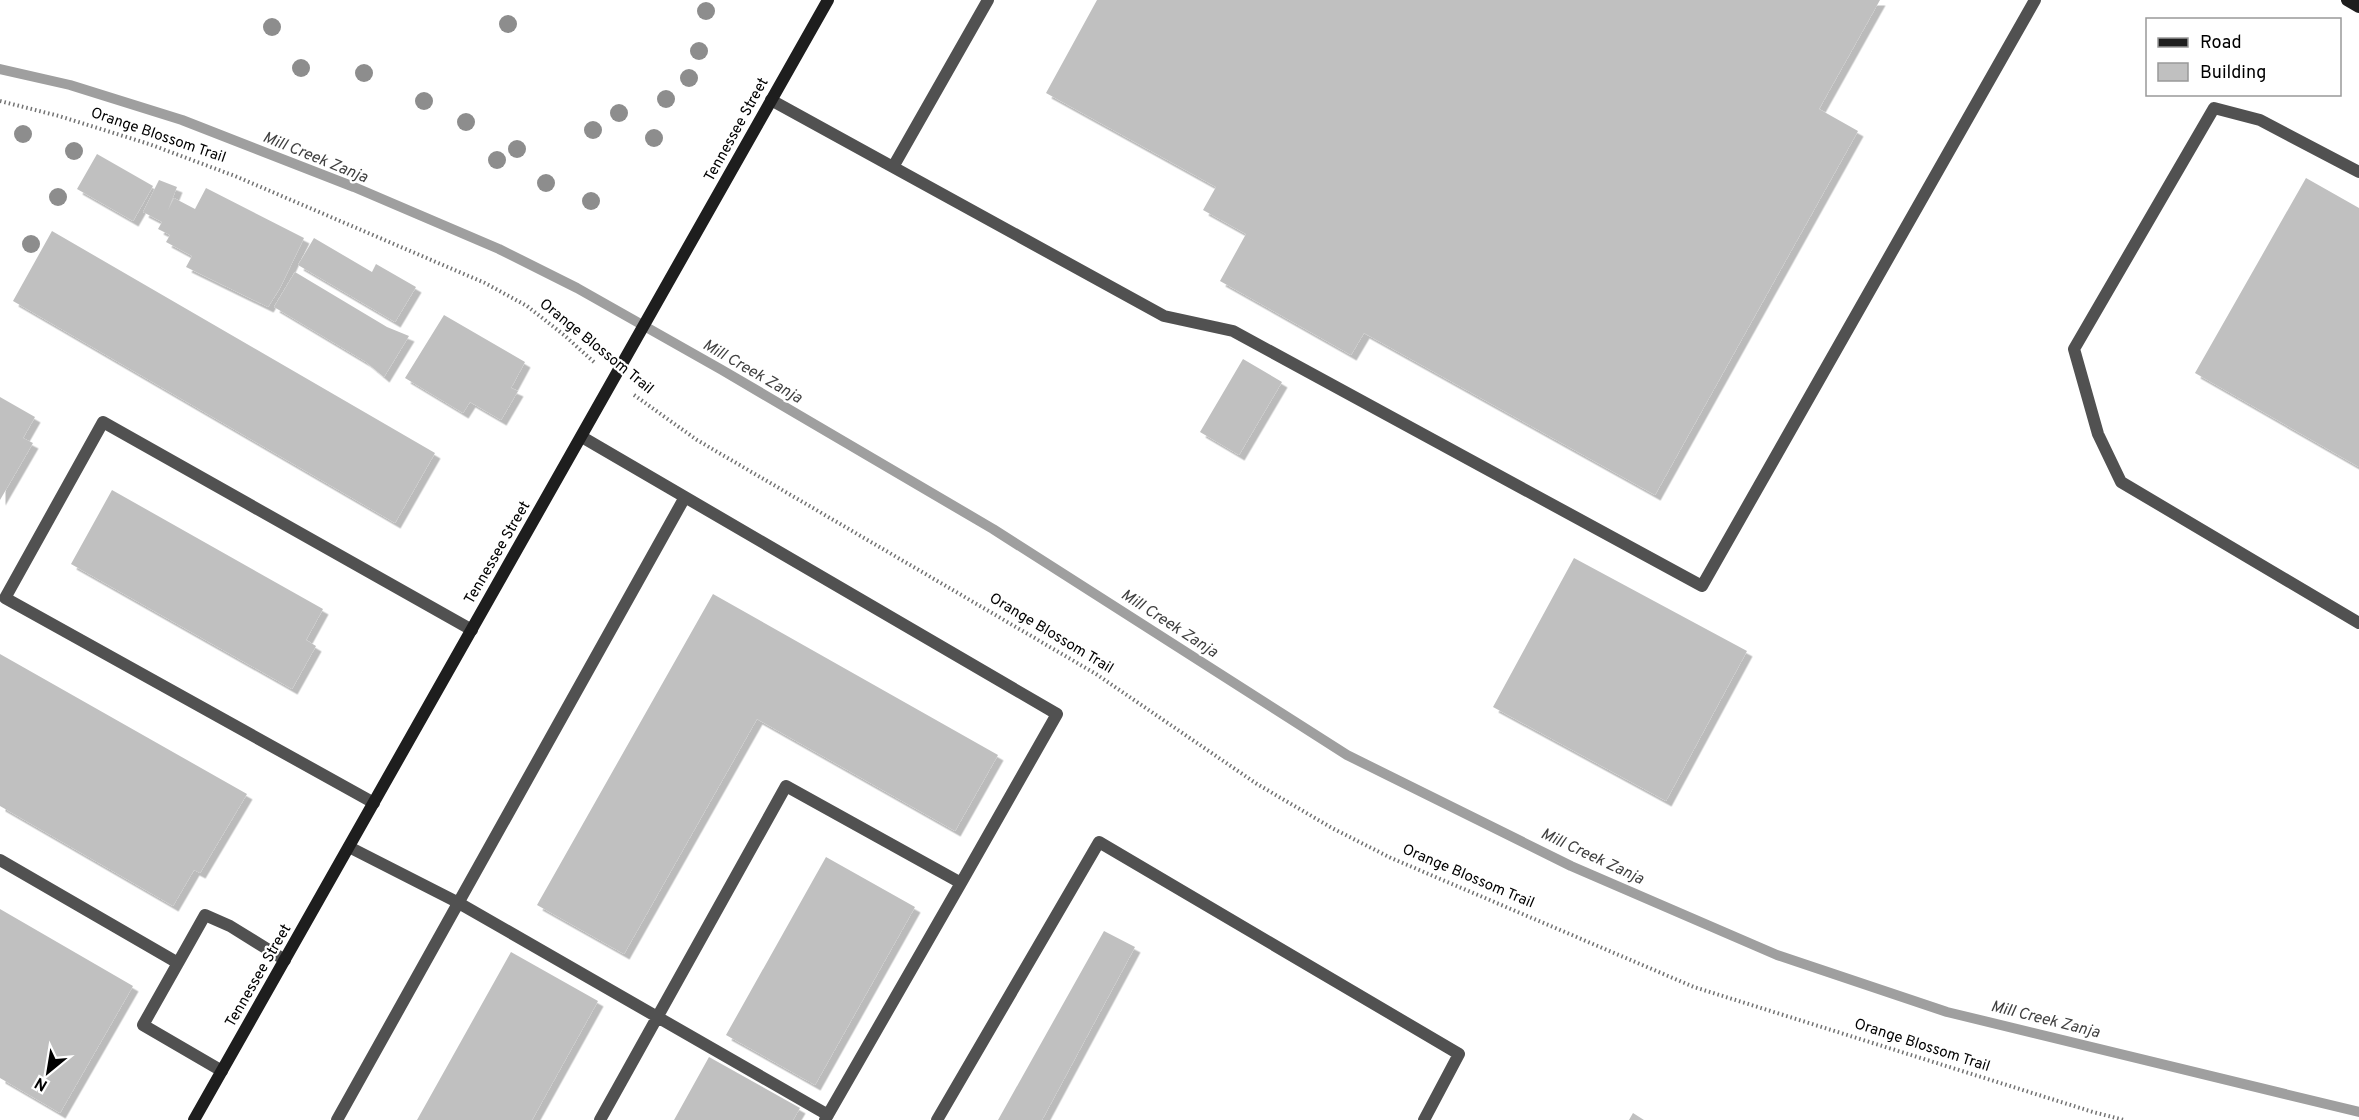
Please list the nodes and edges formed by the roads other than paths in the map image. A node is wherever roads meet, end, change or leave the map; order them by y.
1 (828, 0) edge
2 (988, 0) edge
3 (2035, 0) edge
4 (2347, 0) edge
5 (2359, 7) edge
6 (771, 100) junction
7 (893, 167) junction
8 (2359, 172) edge
9 (582, 437) junction
10 (685, 496) junction
11 (2359, 623) edge
12 (471, 630) junction
13 (374, 803) junction
14 (349, 847) junction
15 (0, 860) edge
16 (961, 884) junction
17 (457, 902) junction
18 (285, 960) junction
19 (178, 963) junction
20 (659, 1016) junction
21 (222, 1071) junction
22 (827, 1118) edge
23 (194, 1120) edge
24 (337, 1120) edge
25 (600, 1120) edge
26 (937, 1120) edge
27 (1424, 1120) edge

1 - 6 main road, Tennessee Street
2 - 7 lane
3 - 7 lane
4 - 5 main road
6 - 7 lane
6 - 9 main road, Tennessee Street
8 - 11 lane
9 - 10 lane
9 - 12 main road, Tennessee Street
10 - 16 lane
10 - 17 lane
12 - 13 main road, Tennessee Street
12 - 13 lane
13 - 14 main road, Tennessee Street
14 - 17 lane
14 - 18 main road, Tennessee Street
15 - 19 lane
16 - 20 lane
16 - 22 lane
17 - 20 lane
17 - 24 lane
18 - 19 lane
18 - 21 main road, Tennessee Street
19 - 21 lane
20 - 22 lane
20 - 25 lane
21 - 23 main road, Tennessee Street
26 - 27 lane

